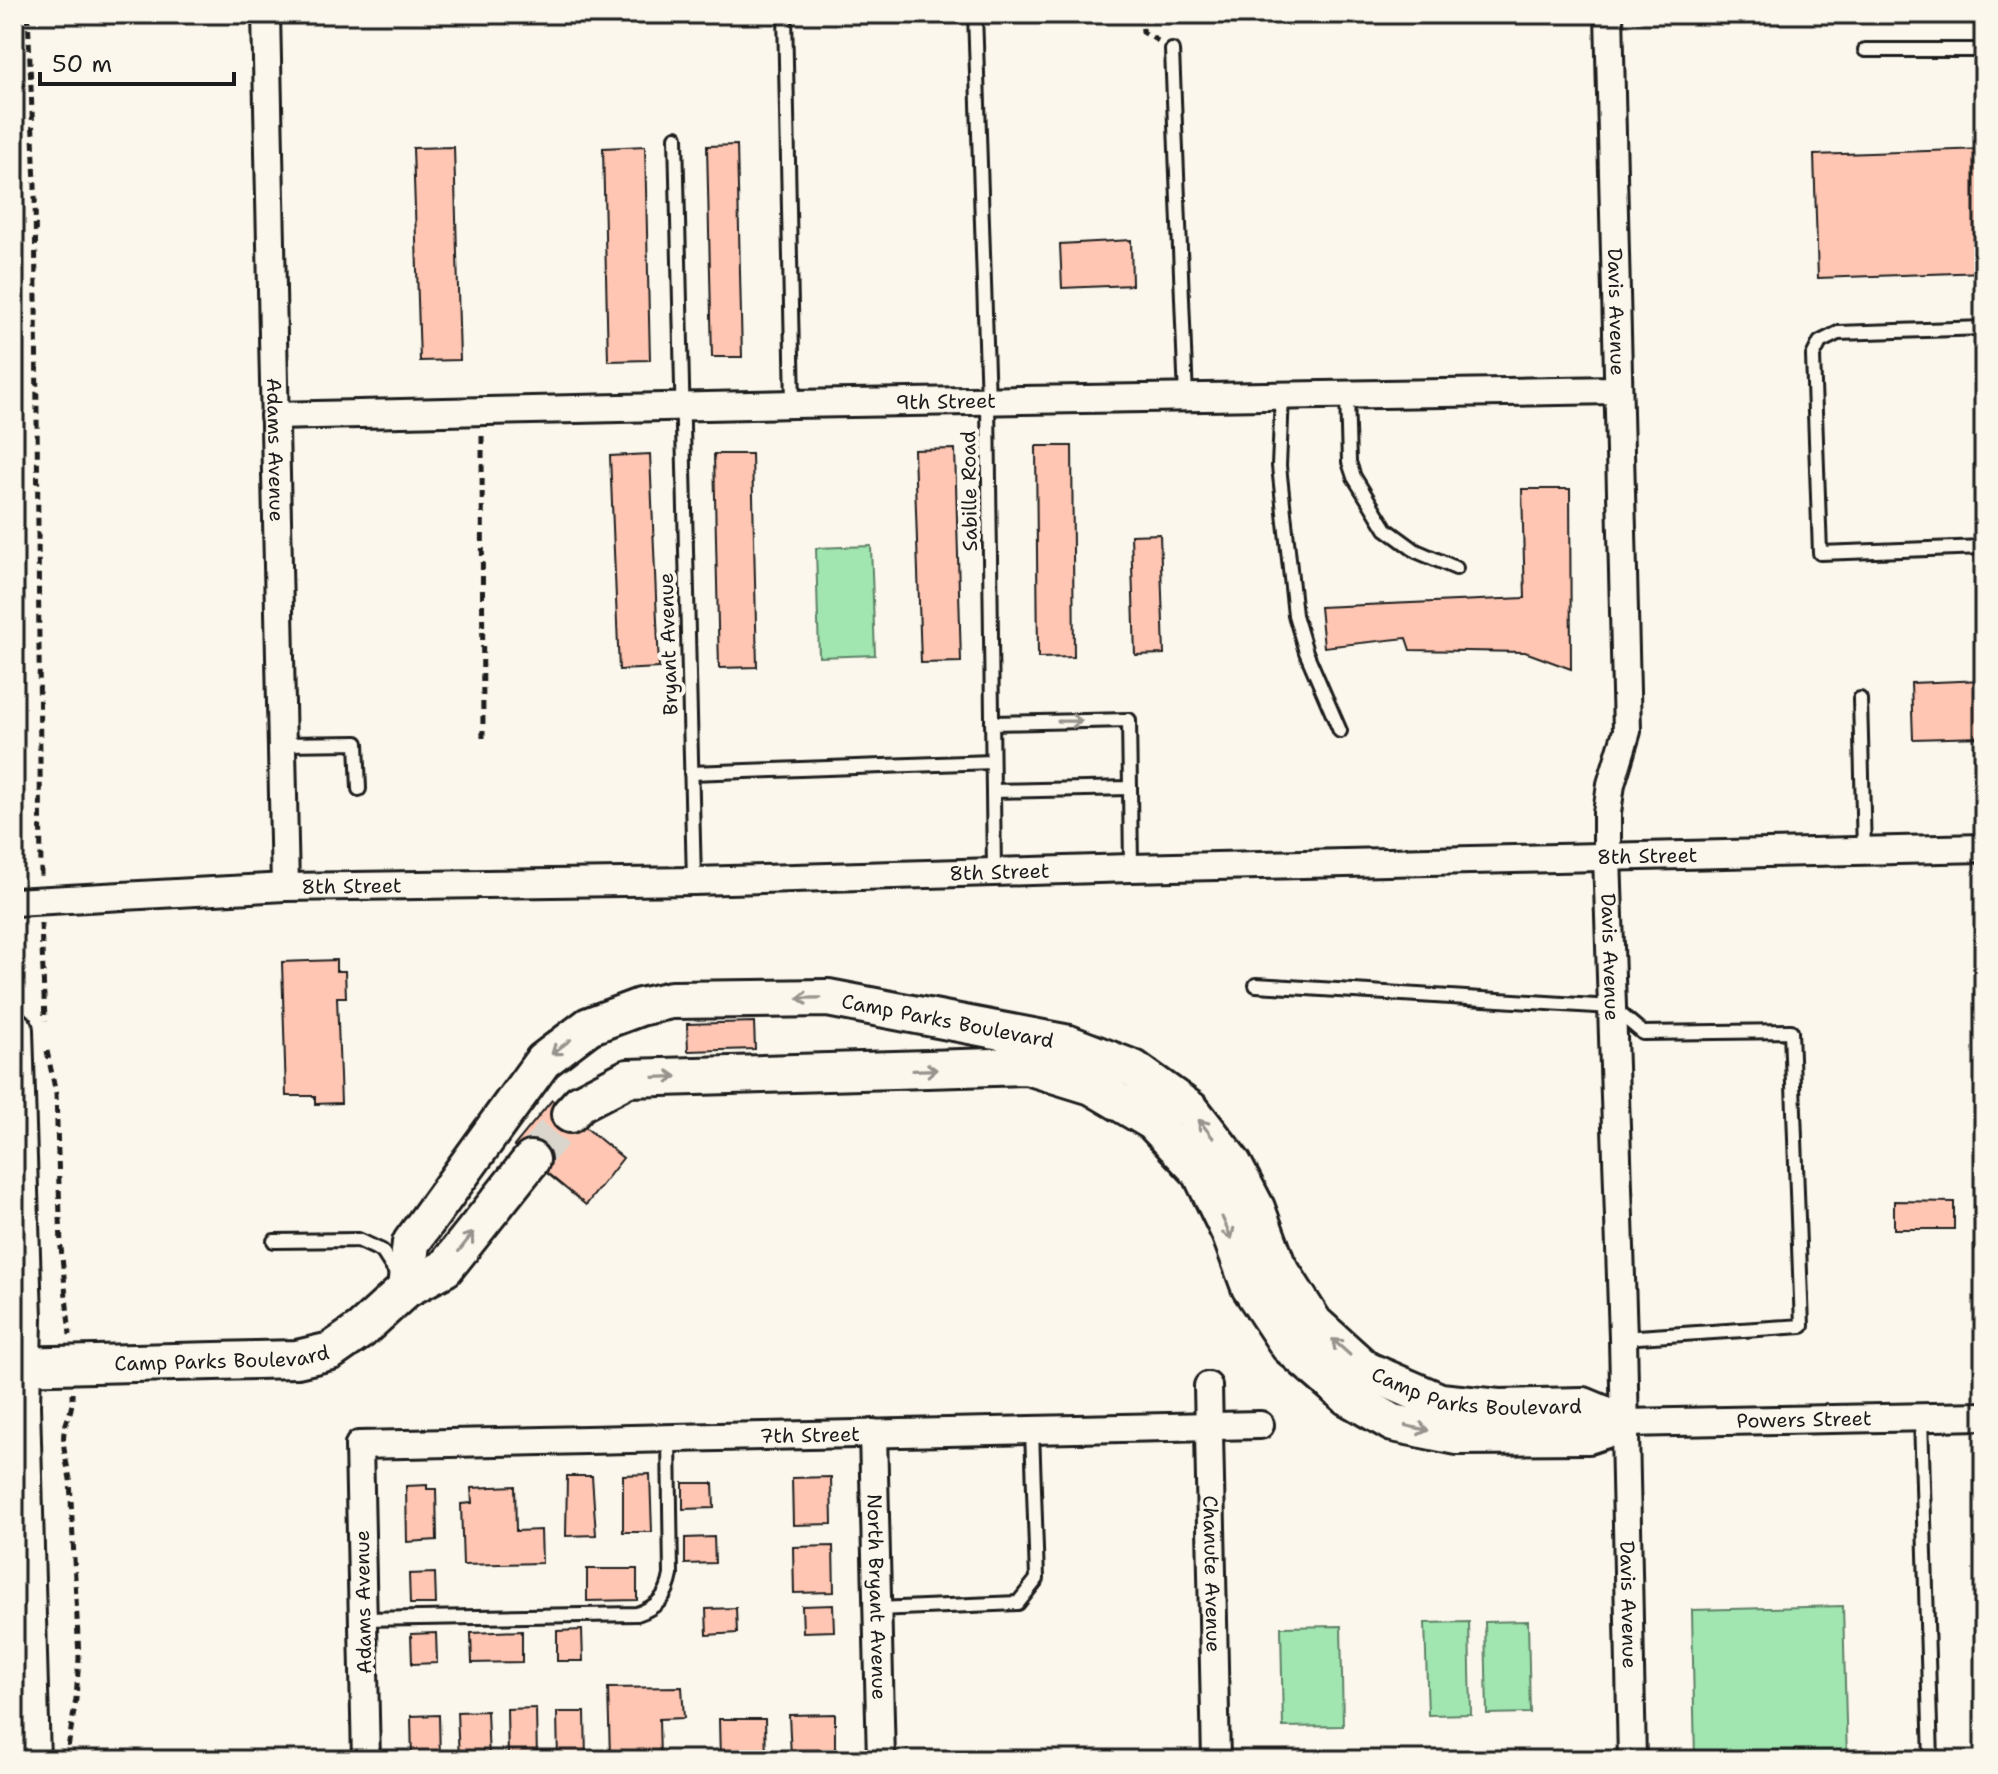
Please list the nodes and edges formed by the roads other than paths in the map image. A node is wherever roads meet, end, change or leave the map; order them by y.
1 (266, 14) edge
2 (785, 14) edge
3 (975, 14) edge
4 (1609, 14) edge
5 (1172, 50) road end
6 (1865, 50) dead end
7 (1984, 50) edge
8 (676, 137) dead end
9 (1984, 328) edge
10 (1617, 390) junction
11 (1347, 395) junction
12 (1282, 396) junction
13 (1186, 398) junction
14 (988, 402) junction
15 (793, 404) junction
16 (682, 407) junction
17 (274, 416) junction
18 (1984, 547) edge
19 (1456, 568) dead end
20 (1860, 699) dead end
21 (992, 723) junction
22 (1340, 731) dead end
23 (282, 744) junction
24 (992, 762) junction
25 (691, 773) junction
26 (1130, 788) junction
27 (359, 789) dead end
28 (993, 791) junction
29 (1984, 848) edge
30 (1864, 851) junction
31 (1607, 856) junction
32 (1131, 868) junction
33 (994, 871) junction
34 (694, 881) junction
35 (285, 887) junction
36 (14, 902) edge
37 (1256, 985) dead end
38 (1612, 1007) junction
39 (35, 1031) edge
40 (570, 1114) tunnel mouth
41 (531, 1160) tunnel mouth
42 (274, 1241) dead end
43 (406, 1289) junction
44 (1623, 1338) junction
45 (18, 1366) edge
46 (1208, 1386) dead end
47 (1984, 1416) edge
48 (1921, 1417) junction
49 (1624, 1423) junction
50 (1260, 1425) dead end
51 (1209, 1426) junction
52 (1032, 1430) junction
53 (873, 1433) junction
54 (669, 1438) junction
55 (359, 1445) joint
56 (877, 1609) junction
57 (363, 1619) junction
58 (31, 1760) edge
59 (366, 1760) edge
60 (881, 1760) edge
61 (1216, 1760) edge
62 (1632, 1760) edge
63 (1931, 1760) edge

1 - 17 street, Adams Avenue
2 - 15 lane
3 - 14 lane, Sabille Road
4 - 10 street, Davis Avenue
5 - 13 lane
6 - 7 lane
8 - 16 lane, Bryant Avenue
9 - 18 lane
10 - 11 street, 9th Street
10 - 31 street, Davis Avenue
11 - 12 street, 9th Street
11 - 19 lane
12 - 13 street, 9th Street
12 - 22 lane
13 - 14 street, 9th Street
14 - 15 street, 9th Street
14 - 21 lane, Sabille Road
15 - 16 street, 9th Street
16 - 17 street, 9th Street
16 - 25 lane, Bryant Avenue
17 - 23 street, Adams Avenue
20 - 30 lane
21 - 24 lane, Sabille Road
21 -> 26 lane
23 - 27 lane
23 - 35 street, Adams Avenue
24 - 25 lane
24 - 28 lane, Sabille Road
25 - 34 lane, Bryant Avenue
26 - 28 lane
26 - 32 lane
28 - 33 lane, Sabille Road
29 - 30 street, 8th Street
30 - 31 street, 8th Street
31 - 32 street, 8th Street
31 - 38 street, Davis Avenue
32 - 33 street, 8th Street
33 - 34 street, 8th Street
34 - 35 street, 8th Street
35 - 36 street, 8th Street
37 - 38 lane
38 - 44 street, Davis Avenue
38 - 44 lane
39 - 45 street
40 -> 49 street, Camp Parks Boulevard
43 -> 41 street, Camp Parks Boulevard
42 - 43 lane
43 - 45 street, Camp Parks Boulevard
49 -> 43 street, Camp Parks Boulevard
44 - 49 street, Davis Avenue
45 - 58 street
46 - 51 street, Chanute Avenue
47 - 48 street, Powers Street
48 - 49 street, Powers Street
48 - 63 lane
49 - 62 street, Davis Avenue
50 - 51 street, 7th Street
51 - 52 street, 7th Street
51 - 61 street, Chanute Avenue
52 - 53 street, 7th Street
52 - 56 lane
53 - 54 street, 7th Street
53 - 56 street, North Bryant Avenue
54 - 55 street, 7th Street
54 - 57 lane
55 - 57 street, Adams Avenue
56 - 60 street, North Bryant Avenue
57 - 59 street, Adams Avenue

